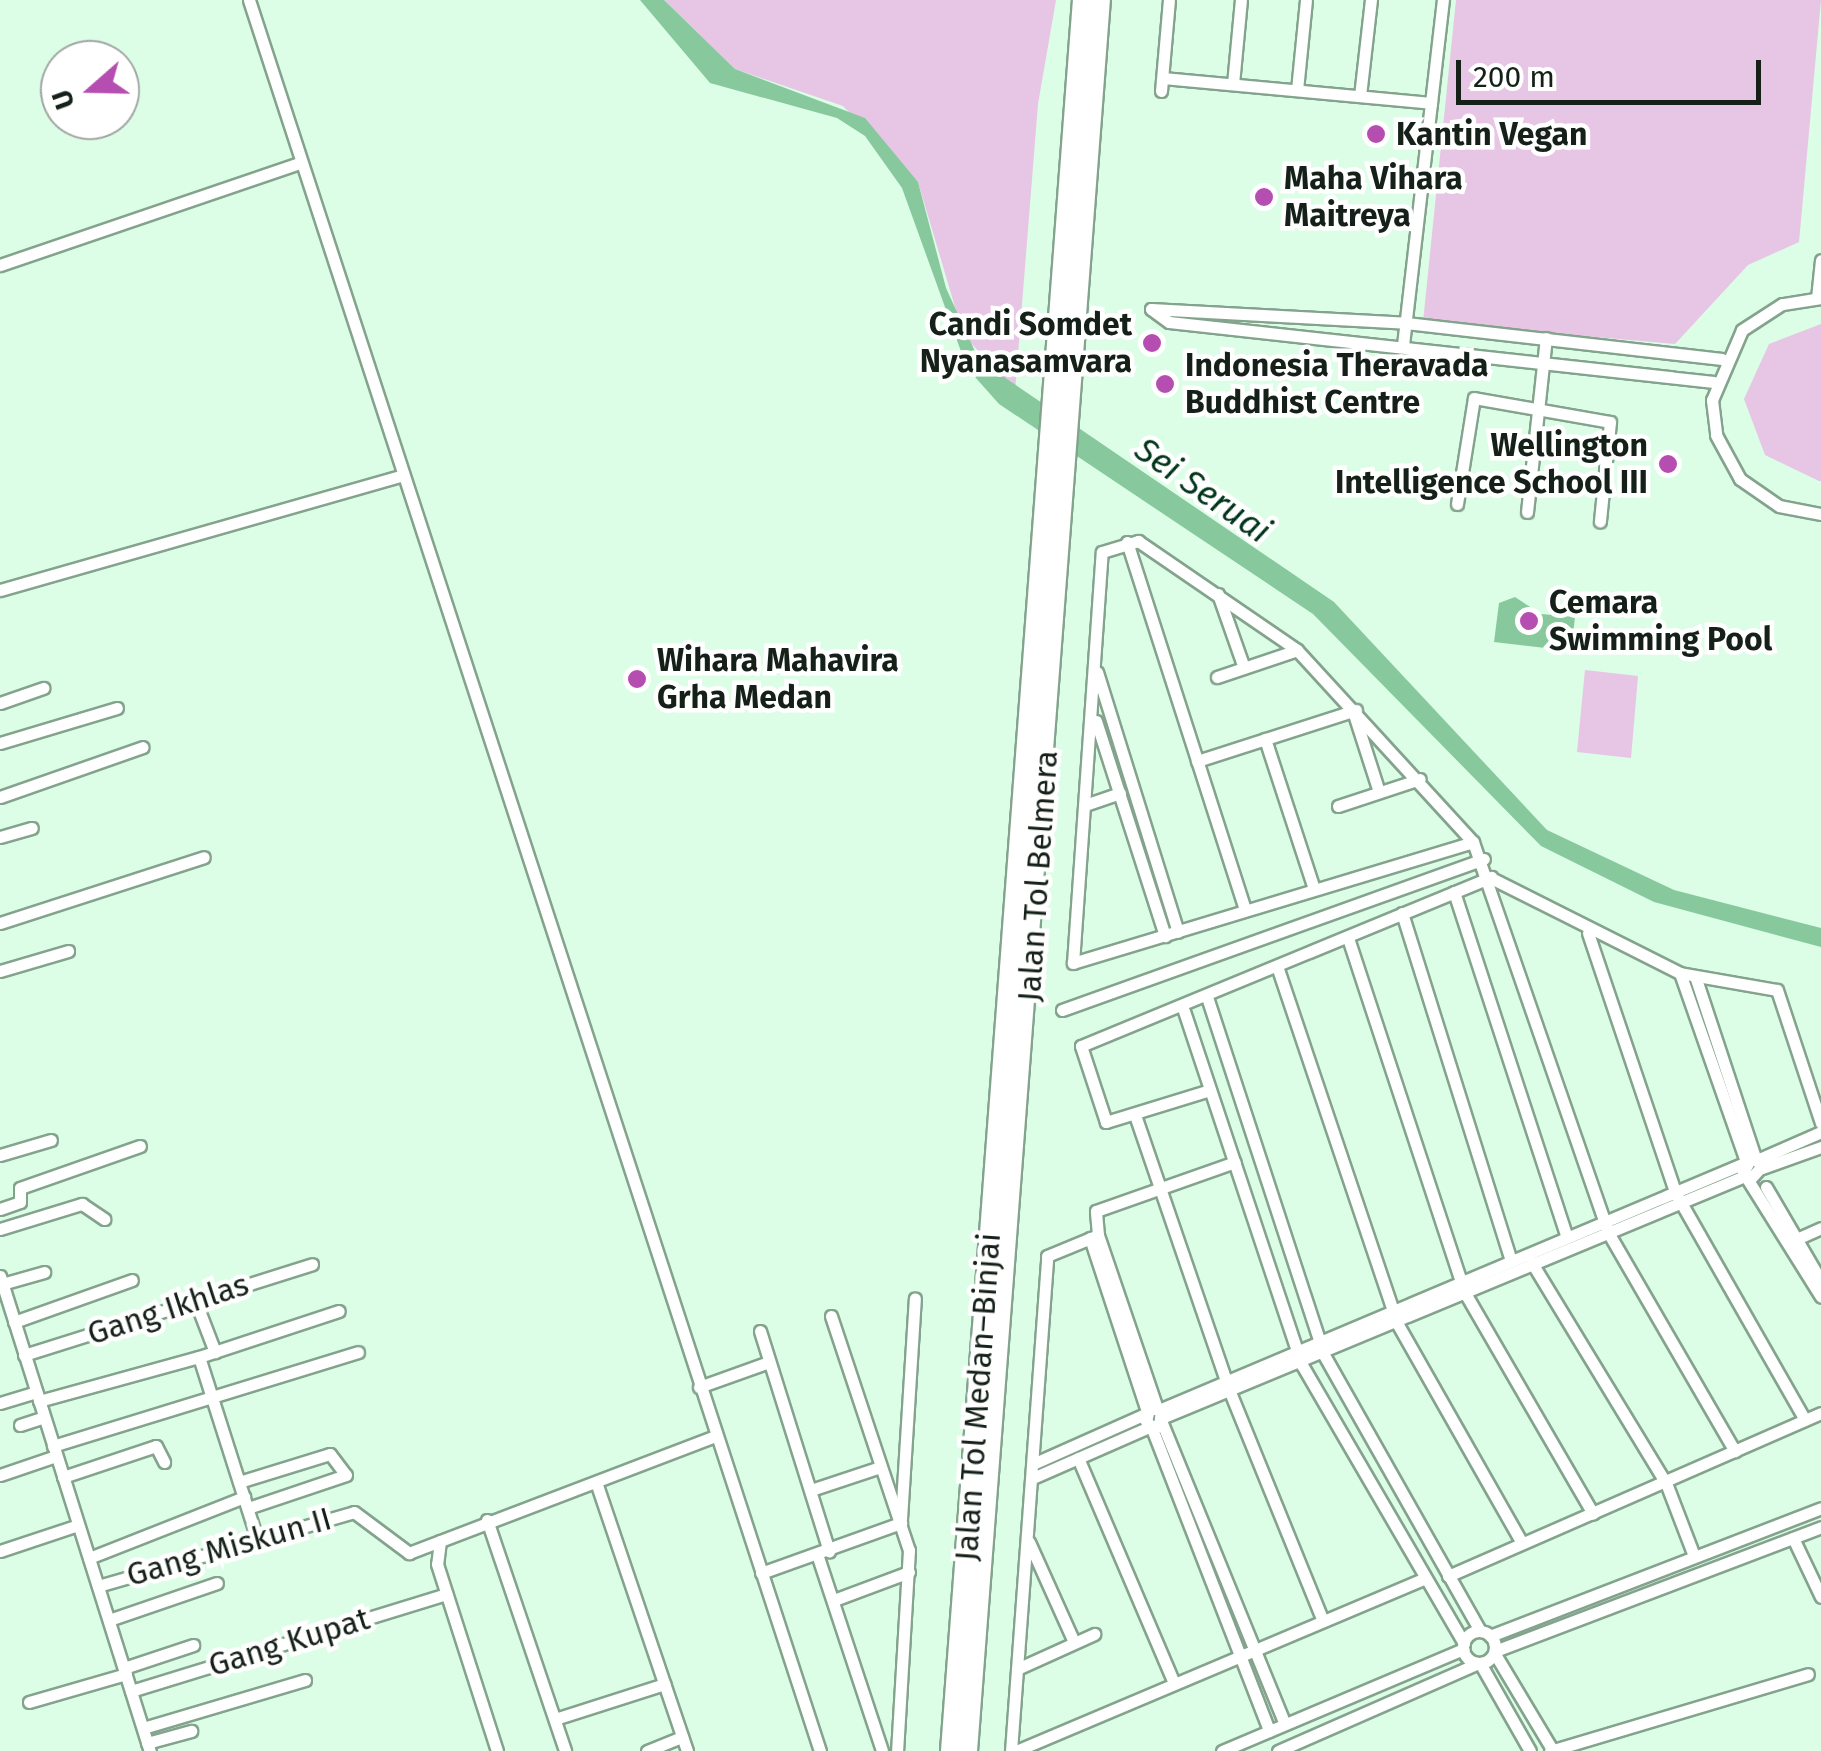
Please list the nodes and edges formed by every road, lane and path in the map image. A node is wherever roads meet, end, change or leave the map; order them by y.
1 (249, 0) edge
2 (1082, 0) edge
3 (1100, 0) edge
4 (1169, 0) edge
5 (1241, 0) edge
6 (1306, 0) edge
7 (1371, 0) edge
8 (1443, 0) edge
9 (1233, 84) junction
10 (1297, 90) junction
11 (1360, 96) junction
12 (1431, 103) junction
13 (300, 163) junction
14 (1821, 260) edge
15 (0, 265) edge
16 (1819, 298) edge
17 (1284, 314) junction
18 (1406, 323) junction
19 (1283, 335) junction
20 (1546, 338) junction
21 (1403, 345) junction
22 (1722, 359) junction
23 (1544, 360) junction
24 (1714, 382) junction
25 (1061, 406) junction
26 (1540, 408) junction
27 (1057, 460) junction
28 (400, 476) junction
29 (1456, 504) dead end
30 (1528, 512) dead end
31 (1821, 514) edge
32 (1600, 520) dead end
33 (1127, 542) junction
34 (0, 590) edge
35 (1218, 594) junction
36 (1297, 650) junction
37 (1094, 664) junction
38 (1244, 668) junction
39 (1217, 678) dead end
40 (43, 688) dead end
41 (0, 703) edge
42 (117, 708) dead end
43 (1355, 711) junction
44 (1093, 712) junction
45 (1266, 739) junction
46 (0, 743) edge
47 (143, 746) dead end
48 (1197, 761) junction
49 (1420, 779) junction
50 (1379, 792) junction
51 (1120, 793) junction
52 (0, 797) edge
53 (1085, 805) junction
54 (1338, 806) dead end
55 (32, 828) dead end
56 (0, 837) edge
57 (1473, 842) junction
58 (204, 856) dead end
59 (1484, 860) junction
60 (1492, 878) junction
61 (1314, 889) junction
62 (1454, 892) junction
63 (1245, 910) junction
64 (1402, 913) junction
65 (0, 923) edge
66 (1588, 933) junction
67 (1172, 934) junction
68 (1348, 938) junction
69 (68, 952) dead end
70 (1278, 970) junction
71 (0, 971) edge
72 (1680, 973) junction
73 (1696, 979) junction
74 (1208, 1000) junction
75 (1062, 1010) dead end
76 (1184, 1011) junction
77 (1004, 1043) joint
78 (1210, 1090) junction
79 (1135, 1116) junction
80 (1821, 1122) edge
81 (1821, 1132) edge
82 (51, 1140) dead end
83 (140, 1146) dead end
84 (1821, 1148) edge
85 (0, 1155) edge
86 (1235, 1162) junction
87 (1752, 1167) junction
88 (1162, 1187) junction
89 (1678, 1197) junction
90 (0, 1209) edge
91 (104, 1219) dead end
92 (1606, 1228) junction
93 (1821, 1228) edge
94 (0, 1229) edge
95 (1094, 1236) junction
96 (1568, 1237) junction
97 (1793, 1241) junction
98 (1530, 1259) junction
99 (1511, 1260) junction
100 (312, 1264) dead end
101 (44, 1272) dead end
102 (1, 1280) edge
103 (132, 1280) dead end
104 (1821, 1281) edge
105 (1463, 1287) junction
106 (1821, 1296) edge
107 (915, 1298) dead end
108 (195, 1300) junction
109 (5, 1309) edge
110 (1392, 1309) junction
111 (339, 1311) dead end
112 (832, 1316) dead end
113 (14, 1322) junction
114 (1397, 1323) junction
115 (760, 1331) dead end
116 (1306, 1344) junction
117 (214, 1352) junction
118 (358, 1352) dead end
119 (24, 1354) junction
120 (199, 1357) junction
121 (1313, 1360) junction
122 (769, 1362) junction
123 (1228, 1386) junction
124 (699, 1387) junction
125 (210, 1394) junction
126 (38, 1396) junction
127 (0, 1402) edge
128 (1821, 1412) edge
129 (1155, 1416) junction
130 (44, 1417) junction
131 (1805, 1420) junction
132 (20, 1425) dead end
133 (716, 1436) junction
134 (55, 1451) junction
135 (1735, 1451) junction
136 (1078, 1458) junction
137 (164, 1462) dead end
138 (880, 1467) junction
139 (1035, 1470) junction
140 (0, 1475) edge
141 (63, 1477) junction
142 (239, 1482) junction
143 (596, 1482) junction
144 (1666, 1483) junction
145 (810, 1490) junction
146 (246, 1502) junction
147 (1821, 1508) edge
148 (1592, 1514) junction
149 (487, 1520) junction
150 (901, 1523) junction
151 (78, 1525) junction
152 (1821, 1527) edge
153 (256, 1536) junction
154 (1027, 1538) junction
155 (1793, 1538) junction
156 (440, 1541) junction
157 (1522, 1544) junction
158 (0, 1551) edge
159 (823, 1552) junction
160 (1694, 1556) junction
161 (88, 1558) junction
162 (909, 1572) junction
163 (761, 1573) junction
164 (1448, 1576) junction
165 (1424, 1579) junction
166 (217, 1583) dead end
167 (98, 1586) junction
168 (446, 1594) junction
169 (1821, 1597) edge
170 (834, 1600) junction
171 (108, 1620) junction
172 (1323, 1621) junction
173 (1485, 1633) junction
174 (1094, 1634) dead end
175 (1074, 1642) junction
176 (193, 1645) dead end
177 (1464, 1646) junction
178 (1254, 1651) junction
179 (1495, 1653) junction
180 (1240, 1657) junction
181 (1479, 1663) junction
182 (1017, 1669) junction
183 (125, 1671) junction
184 (1808, 1674) dead end
185 (304, 1680) dead end
186 (1174, 1683) junction
187 (664, 1684) junction
188 (131, 1691) junction
189 (30, 1702) dead end
190 (555, 1719) junction
191 (1285, 1724) junction
192 (143, 1728) junction
193 (191, 1731) dead end
194 (1269, 1731) junction
195 (682, 1737) junction
196 (149, 1747) edge
197 (1287, 1749) edge
198 (497, 1751) edge
199 (565, 1751) edge
200 (647, 1751) edge
201 (687, 1751) edge
202 (820, 1751) edge
203 (882, 1751) edge
204 (898, 1751) edge
205 (951, 1751) edge
206 (967, 1751) edge
207 (1014, 1751) edge
208 (1222, 1751) edge
209 (1530, 1751) edge
210 (1552, 1751) edge

1 - 13 street
2 - 25 highway, Jalan Tol Belmera
3 - 25 highway, Jalan Tol Belmera
4 - 9 street
5 - 9 street
6 - 10 street
7 - 11 street
8 - 12 street
9 - 10 street
10 - 11 street
11 - 12 street
12 - 18 street
13 - 15 street
13 - 28 street
14 - 16 street
16 - 22 street
17 - 18 street
17 - 19 street
17 - 19 street
18 - 20 street
18 - 21 street
19 - 21 street
20 - 22 street
20 - 23 street
21 - 23 street
22 - 24 street
23 - 24 street
23 - 26 street
24 - 31 street
25 - 27 highway, Jalan Tol Belmera
26 - 29 street
26 - 30 street
26 - 32 street
27 - 77 highway, Jalan Tol Belmera
27 - 206 highway, Jalan Tol Belmera
28 - 34 street
28 - 124 street
33 - 35 street
33 - 37 street
33 - 48 street
35 - 36 street
35 - 38 street
36 - 38 street
36 - 43 street
37 - 44 street
37 - 67 street
38 - 39 street
40 - 41 street
42 - 46 street
43 - 45 street
43 - 49 street
43 - 50 street
44 - 51 street
44 - 53 street
45 - 48 street
45 - 61 street
47 - 52 street
48 - 63 street
49 - 50 street
49 - 57 street
50 - 54 street
51 - 53 street
51 - 67 street
53 - 67 street
55 - 56 street
57 - 59 street
57 - 61 street
58 - 65 street
59 - 60 street
59 - 75 street
60 - 62 street
60 - 66 street
60 - 92 street
61 - 63 street
62 - 64 street
62 - 96 street
63 - 67 street
64 - 68 street
64 - 99 street
66 - 72 street
66 - 89 street
68 - 70 street
68 - 105 street
69 - 71 street
70 - 74 street
70 - 110 street
72 - 73 street
72 - 87 street
73 - 80 street
73 - 87 street
74 - 76 street
74 - 116 street
76 - 78 street
76 - 79 street
77 - 205 highway, Jalan Tol Medan–Binjai
78 - 79 street
78 - 86 street
79 - 88 street
81 - 87 street
82 - 85 street
83 - 90 street
84 - 87 street
86 - 88 street
86 - 116 street
87 - 89 street
87 - 97 street
88 - 95 street
88 - 123 street
89 - 92 street
89 - 131 street
91 - 94 street
92 - 96 street
92 - 98 street
92 - 135 street
93 - 97 street
95 - 129 street
95 - 139 street
96 - 98 street
97 - 104 street
97 - 106 street
98 - 99 street
98 - 105 street
98 - 144 street
99 - 105 street
100 - 108 street, Gang Ikhlas
101 - 102 street
102 - 109 street
103 - 113 street
105 - 110 street
105 - 114 street
105 - 148 street
107 - 150 street
108 - 117 street
108 - 119 street, Gang Ikhlas
109 - 113 street
110 - 114 street
110 - 116 street
111 - 117 street
112 - 138 street
113 - 119 street
114 - 121 street
114 - 157 street
115 - 122 street
116 - 121 street
116 - 121 street
116 - 123 street
117 - 120 street
118 - 125 street
119 - 126 street
120 - 125 street
120 - 126 street
121 - 123 street
121 - 164 street
121 - 165 street
122 - 124 street
122 - 145 street
123 - 129 street
123 - 172 street
124 - 133 street
125 - 134 street
125 - 142 street
126 - 127 street
126 - 130 street
128 - 131 street
129 - 136 street
129 - 139 street
129 - 178 street
129 - 180 street
130 - 132 street
130 - 134 street
131 - 135 street
133 - 143 street
133 - 163 street
134 - 140 street
134 - 141 street
135 - 144 street
136 - 139 street
136 - 186 street
137 - 141 street
138 - 145 street
138 - 150 street
139 - 154 street
141 - 151 street
142 - 146 street
142 - 146 street
143 - 149 street
143 - 187 street
144 - 148 street
144 - 160 street
145 - 159 street
146 - 153 street
146 - 161 street
147 - 160 street
148 - 157 street
149 - 156 street
149 - 190 street
150 - 159 street
150 - 162 street
151 - 158 street
151 - 161 street
152 - 155 street
153 - 156 street, Gang Miskun II
153 - 167 street, Gang Miskun II
154 - 175 street
154 - 182 street
155 - 169 street
155 - 179 street
156 - 168 street
157 - 164 street
159 - 163 street
159 - 170 street
160 - 173 street
161 - 167 street
162 - 170 street
162 - 204 street
163 - 202 street
164 - 173 street
165 - 172 street
165 - 177 street
166 - 171 street
167 - 171 street
168 - 188 street, Gang Kupat
168 - 198 street
170 - 203 street
171 - 183 street
172 - 178 street
173 - 177 street
173 - 179 street
174 - 175 street
175 - 182 street
176 - 183 street
177 - 181 street
177 - 191 street
178 - 180 street
178 - 191 street
179 - 181 street
179 - 210 street
180 - 186 street
180 - 194 street
181 - 197 street
181 - 209 street
182 - 207 street
183 - 188 street
183 - 189 street
184 - 210 street
185 - 192 street
186 - 207 street
187 - 190 street
187 - 195 street
188 - 192 street
190 - 199 street
191 - 194 street
192 - 196 street
193 - 196 street
194 - 208 street
195 - 200 street
195 - 201 street

